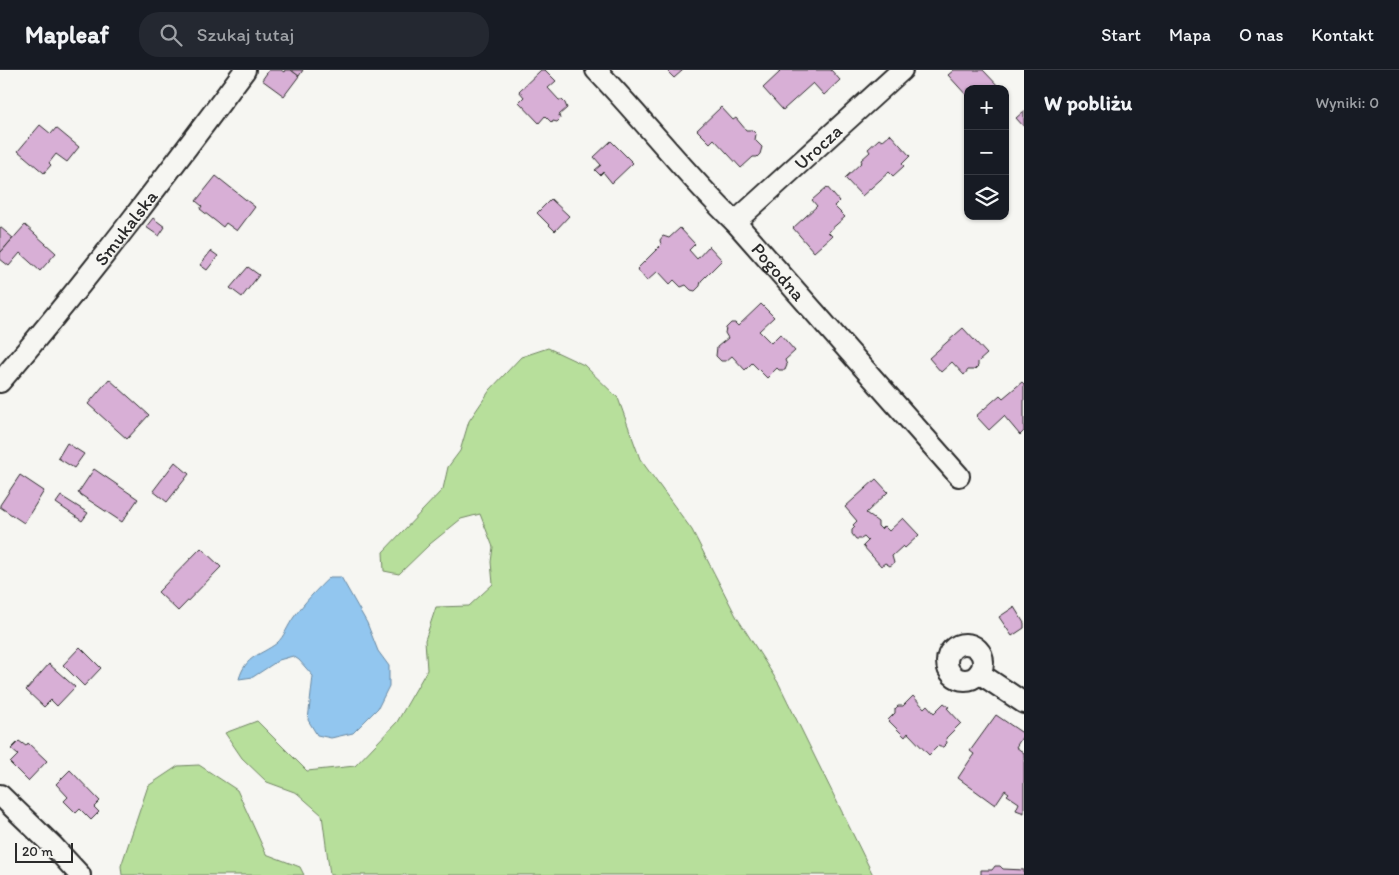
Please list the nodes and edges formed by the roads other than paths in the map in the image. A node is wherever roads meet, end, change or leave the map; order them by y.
1 (596, 70) edge
2 (902, 70) edge
3 (236, 73) edge
4 (735, 222) junction
5 (0, 382) edge
6 (959, 476) dead end
7 (979, 673) dead end
8 (1024, 703) edge
9 (0, 795) edge
10 (80, 875) edge

1 - 4 street, Pogodna
2 - 4 street, Urocza
3 - 5 street, Smukalska
4 - 6 street, Pogodna
7 - 8 street
9 - 10 street

